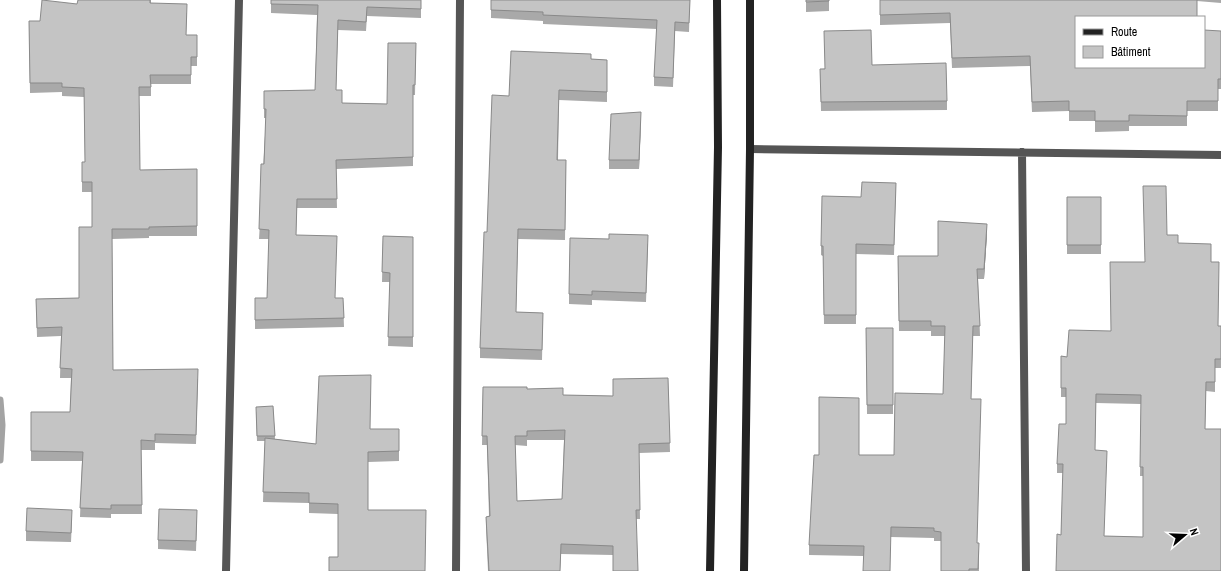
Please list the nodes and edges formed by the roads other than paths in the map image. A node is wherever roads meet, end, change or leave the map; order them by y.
1 (239, 0) edge
2 (460, 0) edge
3 (718, 0) edge
4 (750, 0) edge
5 (750, 149) junction
6 (1022, 152) junction
7 (1221, 155) edge
8 (226, 571) edge
9 (456, 571) edge
10 (710, 571) edge
11 (744, 571) edge
12 (1026, 571) edge

1 - 8 street
2 - 9 street
3 - 10 street
4 - 5 street
5 - 6 street
5 - 11 street
6 - 7 street
6 - 12 street

